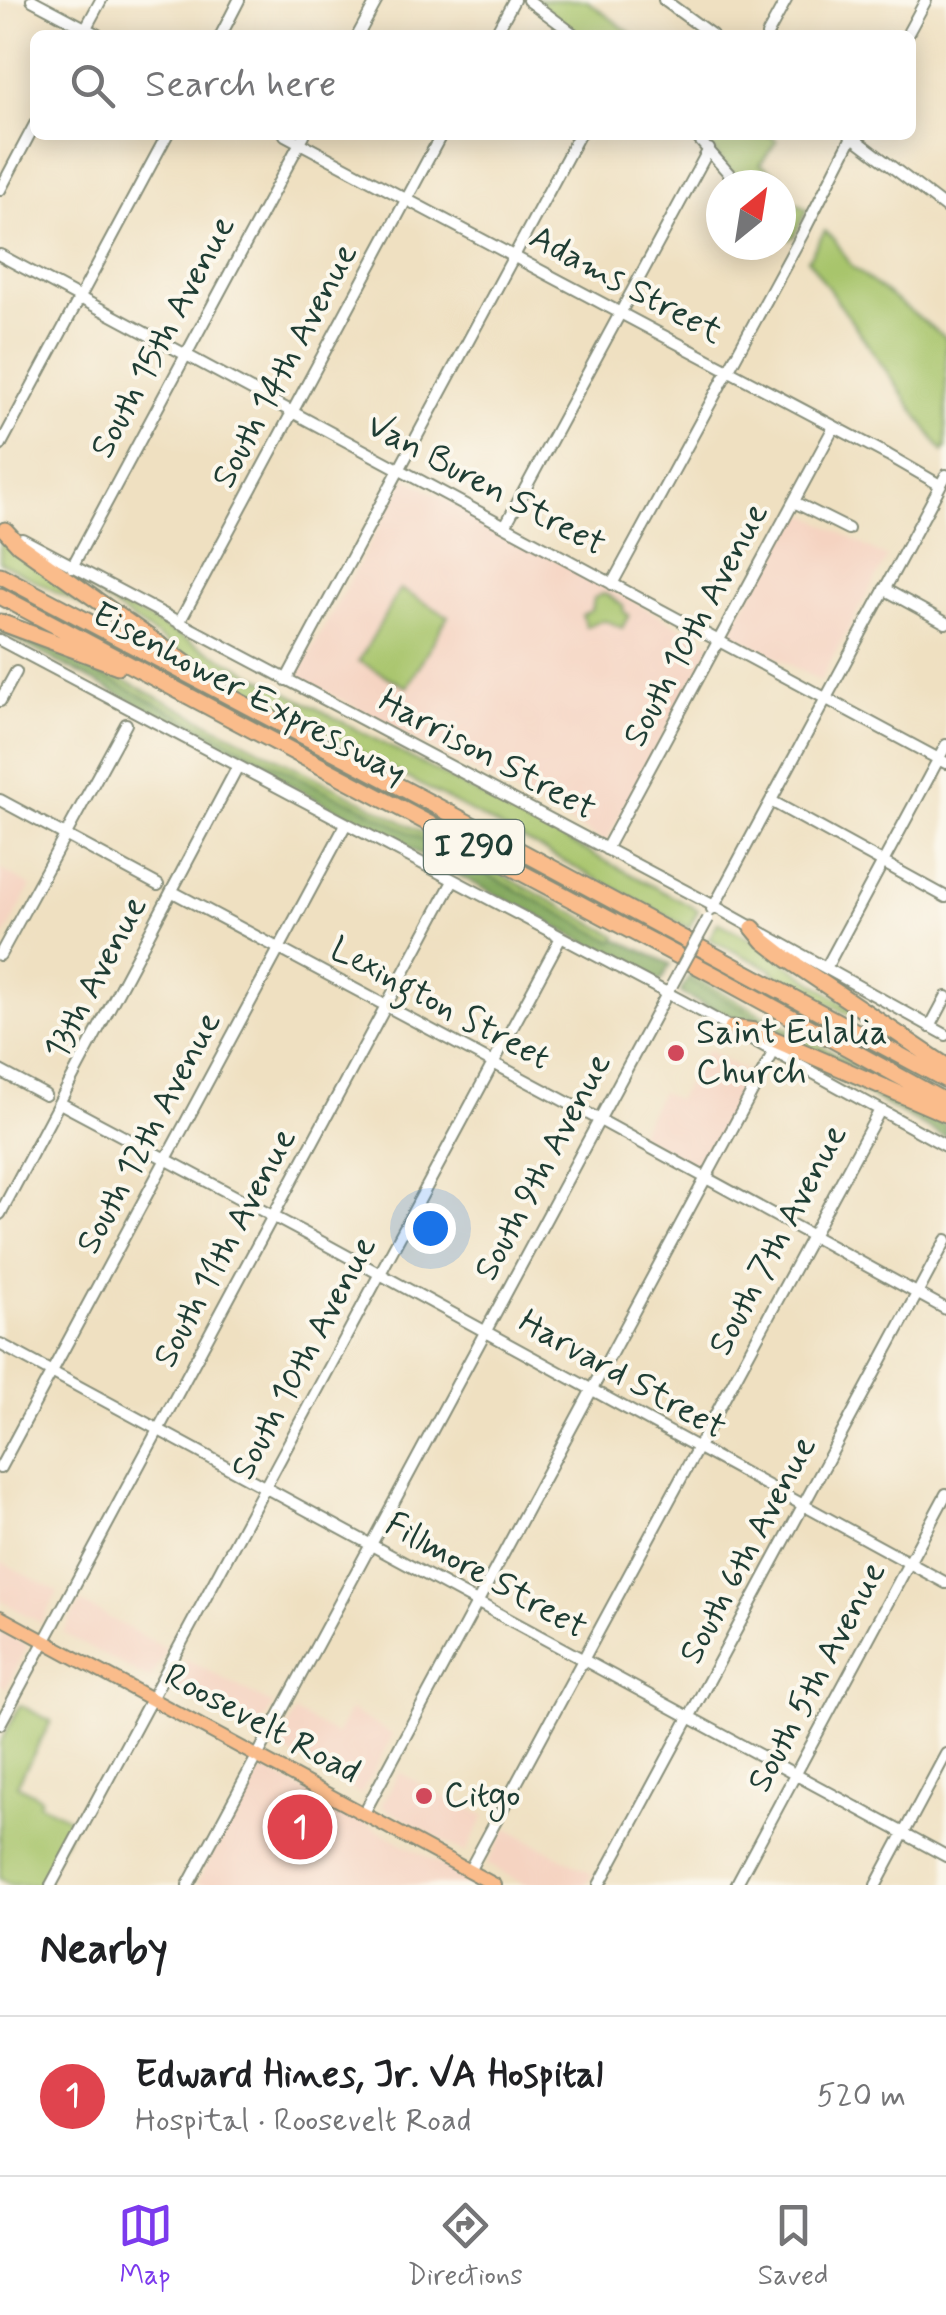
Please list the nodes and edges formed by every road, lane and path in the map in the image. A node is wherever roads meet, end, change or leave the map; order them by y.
1 (32, 0) edge
2 (101, 0) edge
3 (240, 0) edge
4 (377, 0) edge
5 (514, 0) edge
6 (528, 0) edge
7 (664, 0) edge
8 (786, 0) edge
9 (926, 0) edge
10 (81, 30) edge
11 (85, 30) edge
12 (224, 30) edge
13 (361, 30) edge
14 (498, 30) edge
15 (568, 30) edge
16 (705, 30) edge
17 (771, 30) edge
18 (910, 30) edge
19 (30, 133) edge
20 (164, 140) edge
21 (301, 140) edge
22 (304, 140) edge
23 (438, 140) edge
24 (576, 140) edge
25 (700, 140) edge
26 (850, 140) edge
27 (857, 140) edge
28 (709, 149) junction
29 (726, 170) edge
30 (0, 190) edge
31 (406, 200) junction
32 (946, 208) edge
33 (796, 245) edge
34 (0, 256) edge
35 (513, 257) junction
36 (788, 260) edge
37 (79, 297) junction
38 (620, 313) junction
39 (185, 354) junction
40 (728, 371) junction
41 (293, 412) junction
42 (834, 427) junction
43 (0, 446) edge
44 (400, 469) junction
45 (943, 480) edge
46 (794, 502) junction
47 (505, 526) junction
48 (2, 529) edge
49 (848, 530) dead end
50 (72, 566) junction
51 (0, 575) edge
52 (612, 584) junction
53 (884, 589) junction
54 (0, 596) edge
55 (0, 622) edge
56 (178, 623) junction
57 (946, 623) edge
58 (0, 640) edge
59 (719, 641) junction
60 (140, 670) junction
61 (16, 672) dead end
62 (286, 680) junction
63 (218, 690) junction
64 (826, 698) junction
65 (0, 701) edge
66 (126, 724) dead end
67 (946, 745) edge
68 (942, 761) edge
69 (238, 766) junction
70 (0, 800) edge
71 (770, 801) junction
72 (346, 824) junction
73 (65, 835) junction
74 (606, 849) junction
75 (883, 862) junction
76 (453, 881) junction
77 (158, 884) dead end
78 (172, 892) junction
79 (946, 897) edge
80 (714, 906) junction
81 (753, 928) junction
82 (560, 938) junction
83 (278, 950) junction
84 (0, 956) edge
85 (826, 968) junction
86 (670, 989) junction
87 (946, 997) edge
88 (386, 1006) junction
89 (930, 1026) junction
90 (732, 1028) junction
91 (946, 1035) edge
92 (774, 1051) junction
93 (493, 1063) junction
94 (946, 1066) edge
95 (0, 1071) edge
96 (946, 1080) edge
97 (44, 1095) dead end
98 (946, 1102) edge
99 (60, 1103) junction
100 (880, 1110) junction
101 (946, 1114) edge
102 (600, 1120) junction
103 (946, 1146) edge
104 (166, 1160) junction
105 (705, 1178) junction
106 (0, 1214) edge
107 (272, 1216) junction
108 (812, 1236) junction
109 (946, 1240) edge
110 (380, 1274) junction
111 (917, 1293) junction
112 (946, 1308) edge
113 (486, 1332) junction
114 (0, 1344) edge
115 (52, 1372) junction
116 (592, 1390) junction
117 (158, 1430) junction
118 (697, 1447) junction
119 (0, 1468) edge
120 (265, 1488) junction
121 (946, 1494) edge
122 (803, 1505) junction
123 (372, 1544) junction
124 (909, 1563) junction
125 (946, 1583) edge
126 (477, 1602) junction
127 (0, 1616) edge
128 (45, 1641) junction
129 (583, 1660) junction
130 (152, 1698) junction
131 (690, 1718) junction
132 (0, 1724) edge
133 (946, 1754) edge
134 (258, 1755) junction
135 (796, 1775) junction
136 (364, 1813) junction
137 (904, 1833) junction
138 (946, 1856) edge
139 (469, 1871) junction
140 (51, 1885) edge
141 (188, 1885) edge
142 (495, 1885) edge
143 (599, 1885) edge
144 (736, 1885) edge
145 (876, 1885) edge

1 - 10 street
2 - 11 street
3 - 12 street
4 - 13 street
5 - 14 street
6 - 15 street
7 - 16 street
8 - 17 street
9 - 18 street
19 - 30 street
20 - 37 street
21 - 39 street, South 15th Avenue
22 - 31 street, Adams Street
23 - 31 street, South 14th Avenue
24 - 35 street
25 - 28 street
26 - 33 street
27 - 32 street
28 - 29 street
28 - 38 street
31 - 35 street, Adams Street
31 - 41 street, South 14th Avenue
34 - 37 street, Van Buren Street
35 - 38 street, Adams Street
35 - 44 street
36 - 40 street
37 - 39 street, Van Buren Street
37 - 43 street
38 - 40 street, Adams Street
38 - 47 street
39 - 41 street, Van Buren Street
39 - 50 street, South 15th Avenue
40 - 42 street, Adams Street
40 - 52 street
41 - 44 street, Van Buren Street
41 - 56 street, South 14th Avenue
42 - 45 street, Adams Street
42 - 46 street, South 10th Avenue
44 - 47 street, Van Buren Street
44 - 62 street
45 - 53 street, South 9th Avenue
46 - 49 street
46 - 59 street, South 10th Avenue
47 - 52 street, Van Buren Street
48 - 50 street, Harrison Street
48 - 63 highway
50 - 56 street, Harrison Street
51 - 63 highway, Eisenhower Expressway / I 290
52 - 59 street, Van Buren Street
53 - 57 street
53 - 64 street, South 9th Avenue
54 - 60 highway, Eisenhower Expressway / I 290
55 - 60 highway
56 - 62 street, Harrison Street
58 - 69 street
59 - 64 street, Van Buren Street
59 - 74 street, South 10th Avenue
60 - 98 highway, Eisenhower Expressway / I 290
61 - 65 street
62 - 74 street, Harrison Street
63 - 96 highway, Eisenhower Expressway / I 290
64 - 68 street, Van Buren Street
64 - 71 street, South 9th Avenue
66 - 73 street
67 - 68 street
68 - 75 street
69 - 72 street
69 - 78 street, 13th Avenue
70 - 73 street
71 - 75 street
71 - 80 street, South 9th Avenue
72 - 76 street
72 - 83 street, South 12th Avenue
73 - 77 street
73 - 84 street
74 - 80 street, Harrison Street
75 - 79 street
75 - 85 street
76 - 82 street
76 - 88 street, South 11th Avenue
78 - 83 street, Lexington Street
78 - 99 street, 13th Avenue
80 - 81 street, Harrison Street
80 - 86 street, South 9th Avenue, bridge
81 - 85 street, Harrison Street
81 - 94 highway
82 - 86 street
82 - 93 street, South 10th Avenue
83 - 88 street, Lexington Street
83 - 104 street, South 12th Avenue
85 - 89 street, Harrison Street
86 - 90 street
86 - 102 street, South 9th Avenue
87 - 89 street
88 - 93 street, Lexington Street
88 - 107 street, South 11th Avenue
89 - 91 street, Harrison Street
90 - 92 street
90 - 101 highway
92 - 100 street
92 - 105 street
93 - 102 street, Lexington Street
93 - 110 street, South 10th Avenue
95 - 97 street
99 - 104 street, Harvard Street
99 - 106 street, 13th Avenue
100 - 103 street
100 - 108 street, South 7th Avenue
102 - 105 street, Lexington Street
102 - 113 street, South 9th Avenue
104 - 107 street, Harvard Street
104 - 115 street, South 12th Avenue
105 - 108 street, Lexington Street
105 - 116 street
107 - 110 street, Harvard Street
107 - 117 street, South 11th Avenue
108 - 111 street, Lexington Street
108 - 118 street, South 7th Avenue
109 - 111 street, South 6th Avenue
110 - 113 street, Harvard Street
110 - 120 street, South 10th Avenue
111 - 112 street, Lexington Street
111 - 122 street, South 6th Avenue
113 - 116 street, Harvard Street
113 - 123 street, South 9th Avenue
114 - 115 street, Fillmore Street
115 - 117 street, Fillmore Street
115 - 119 street, South 12th Avenue
116 - 118 street, Harvard Street
116 - 126 street
117 - 120 street, Fillmore Street
117 - 128 street, South 11th Avenue
118 - 122 street, Harvard Street
118 - 129 street, South 7th Avenue
120 - 123 street, Fillmore Street
120 - 130 street, South 10th Avenue
121 - 124 street, South 5th Avenue
122 - 124 street, Harvard Street
122 - 131 street, South 6th Avenue
123 - 126 street, Fillmore Street
123 - 134 street, South 9th Avenue
124 - 125 street, Harvard Street
124 - 135 street, South 5th Avenue
126 - 129 street, Fillmore Street
126 - 136 street
127 - 128 main road, Roosevelt Road
128 - 130 main road, Roosevelt Road
128 - 132 street, South 11th Avenue
129 - 131 street, Fillmore Street
129 - 139 street, South 7th Avenue
130 - 134 main road, Roosevelt Road
130 - 140 street, South 10th Avenue
131 - 135 street, Fillmore Street
131 - 143 street, South 6th Avenue
133 - 137 street
134 - 136 main road, Roosevelt Road
134 - 141 street, South 9th Avenue
135 - 137 street, Fillmore Street
135 - 144 street, South 5th Avenue
136 - 139 main road, Roosevelt Road
137 - 138 street, Fillmore Street
137 - 145 street
139 - 142 main road, Roosevelt Road

